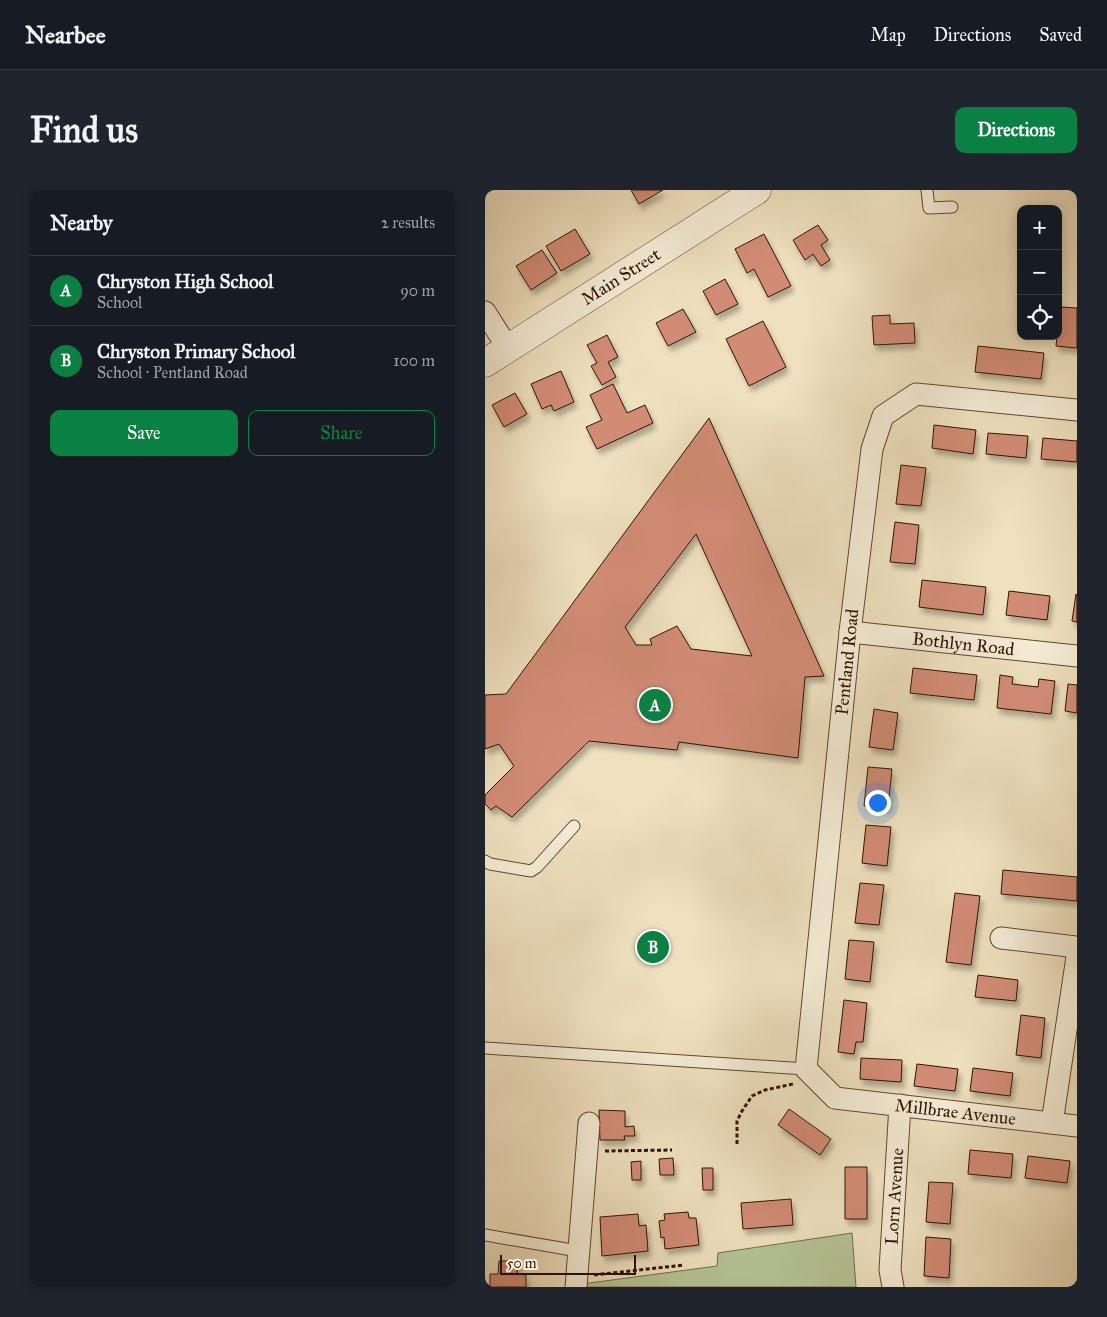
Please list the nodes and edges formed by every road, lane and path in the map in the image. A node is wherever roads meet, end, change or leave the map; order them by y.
1 (757, 190) edge
2 (927, 190) edge
3 (952, 208) dead end
4 (485, 312) edge
5 (508, 348) junction
6 (485, 363) edge
7 (1077, 410) edge
8 (850, 632) junction
9 (1077, 656) edge
10 (574, 826) dead end
11 (485, 862) edge
12 (1001, 938) dead end
13 (1077, 947) edge
14 (1077, 957) edge
15 (485, 1048) edge
16 (811, 1074) junction
17 (900, 1106) junction
18 (589, 1123) dead end
19 (1052, 1123) junction
20 (1077, 1126) edge
21 (737, 1144) dead end
22 (672, 1150) dead end
23 (587, 1152) junction
24 (485, 1236) edge
25 (578, 1251) junction
26 (684, 1265) dead end
27 (576, 1282) edge
28 (893, 1287) edge

1 - 5 street, Main Street
2 - 3 lane
4 - 5 street
5 - 6 street, Main Street
7 - 8 street, Pentland Road
8 - 9 street, Bothlyn Road
8 - 16 street, Pentland Road
10 - 11 lane
12 - 13 street
14 - 19 street
15 - 16 lane
16 - 17 street, Millbrae Avenue
16 - 21 path
17 - 19 street, Millbrae Avenue
17 - 28 street, Lorn Avenue
18 - 23 street
19 - 20 street, Millbrae Avenue
22 - 23 path
23 - 25 street
24 - 25 lane
25 - 27 street
26 - 27 path

